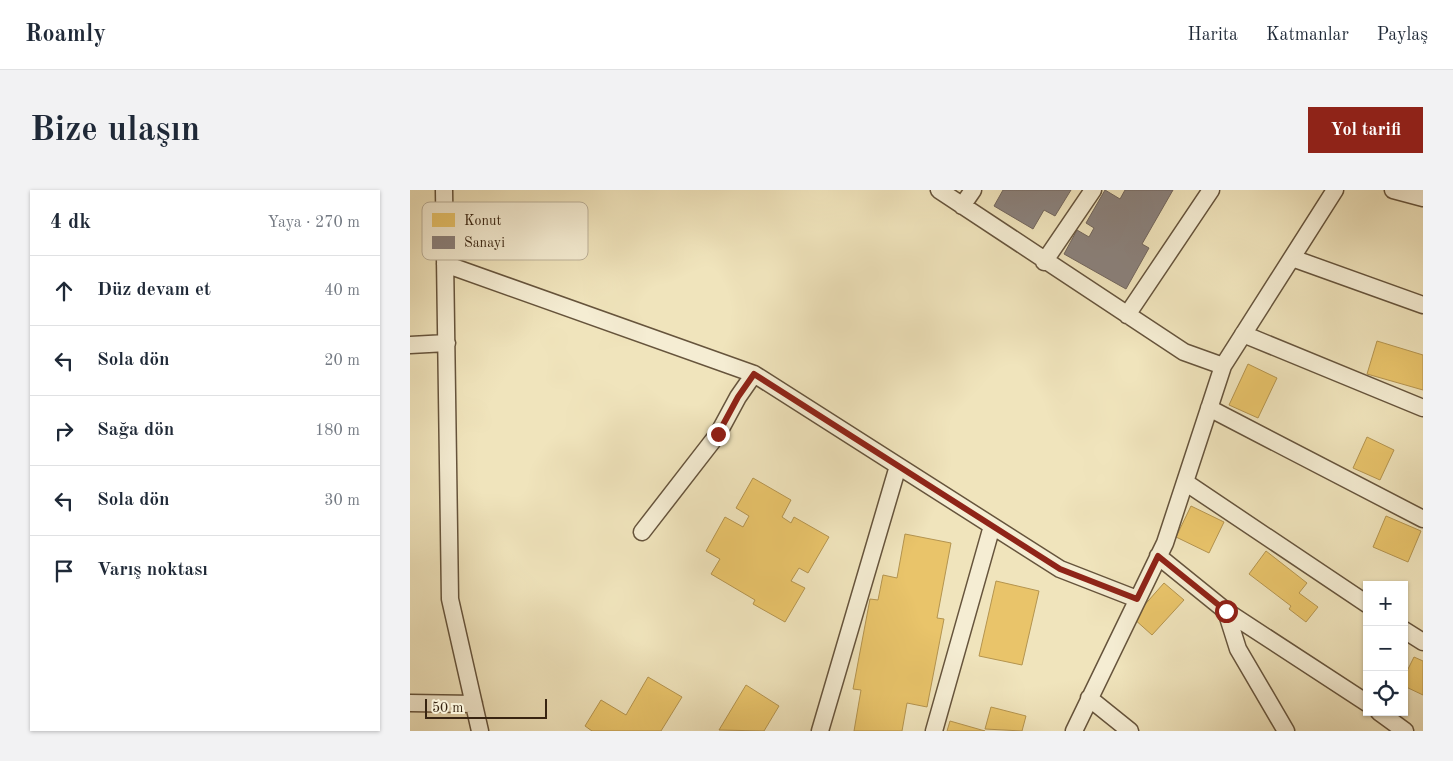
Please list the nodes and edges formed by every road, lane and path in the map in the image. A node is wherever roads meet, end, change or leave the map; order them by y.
1 (939, 190) edge
2 (973, 190) edge
3 (1093, 190) edge
4 (1211, 190) edge
5 (1335, 190) edge
6 (1392, 190) edge
7 (1423, 198) edge
8 (962, 206) junction
9 (1292, 258) junction
10 (445, 260) edge
11 (1044, 262) junction
12 (445, 264) junction
13 (1423, 305) edge
14 (1127, 315) junction
15 (1243, 334) junction
16 (447, 343) junction
17 (410, 345) edge
18 (1223, 366) junction
19 (754, 374) junction
20 (1209, 408) junction
21 (1423, 408) edge
22 (898, 466) junction
23 (1184, 482) junction
24 (1423, 519) edge
25 (992, 526) junction
26 (642, 532) dead end
27 (1158, 556) junction
28 (1137, 599) junction
29 (1363, 601) edge
30 (1226, 611) junction
31 (1408, 633) edge
32 (1423, 642) edge
33 (1089, 698) junction
34 (1363, 701) edge
35 (410, 703) edge
36 (474, 704) junction
37 (1384, 716) edge
38 (480, 731) edge
39 (820, 731) edge
40 (934, 731) edge
41 (1074, 731) edge
42 (1130, 731) edge
43 (1286, 731) edge
44 (1405, 731) edge

1 - 8 street
2 - 8 street
3 - 11 street
4 - 14 street
5 - 9 street
6 - 7 street
8 - 11 street
9 - 13 street
9 - 15 street
10 - 12 street
11 - 14 street
12 - 16 street
12 - 19 street
14 - 18 street
15 - 18 street
15 - 21 street
16 - 17 street
16 - 36 street
18 - 20 street
19 - 22 street
19 - 26 street
20 - 23 street
20 - 24 street
22 - 25 street
22 - 39 street
23 - 27 street
23 - 29 street
25 - 28 street
25 - 40 street
27 - 28 street
27 - 30 street
28 - 33 street
30 - 34 street
30 - 43 street
31 - 32 street
33 - 41 street
33 - 42 street
35 - 36 street
36 - 38 street
37 - 44 street

